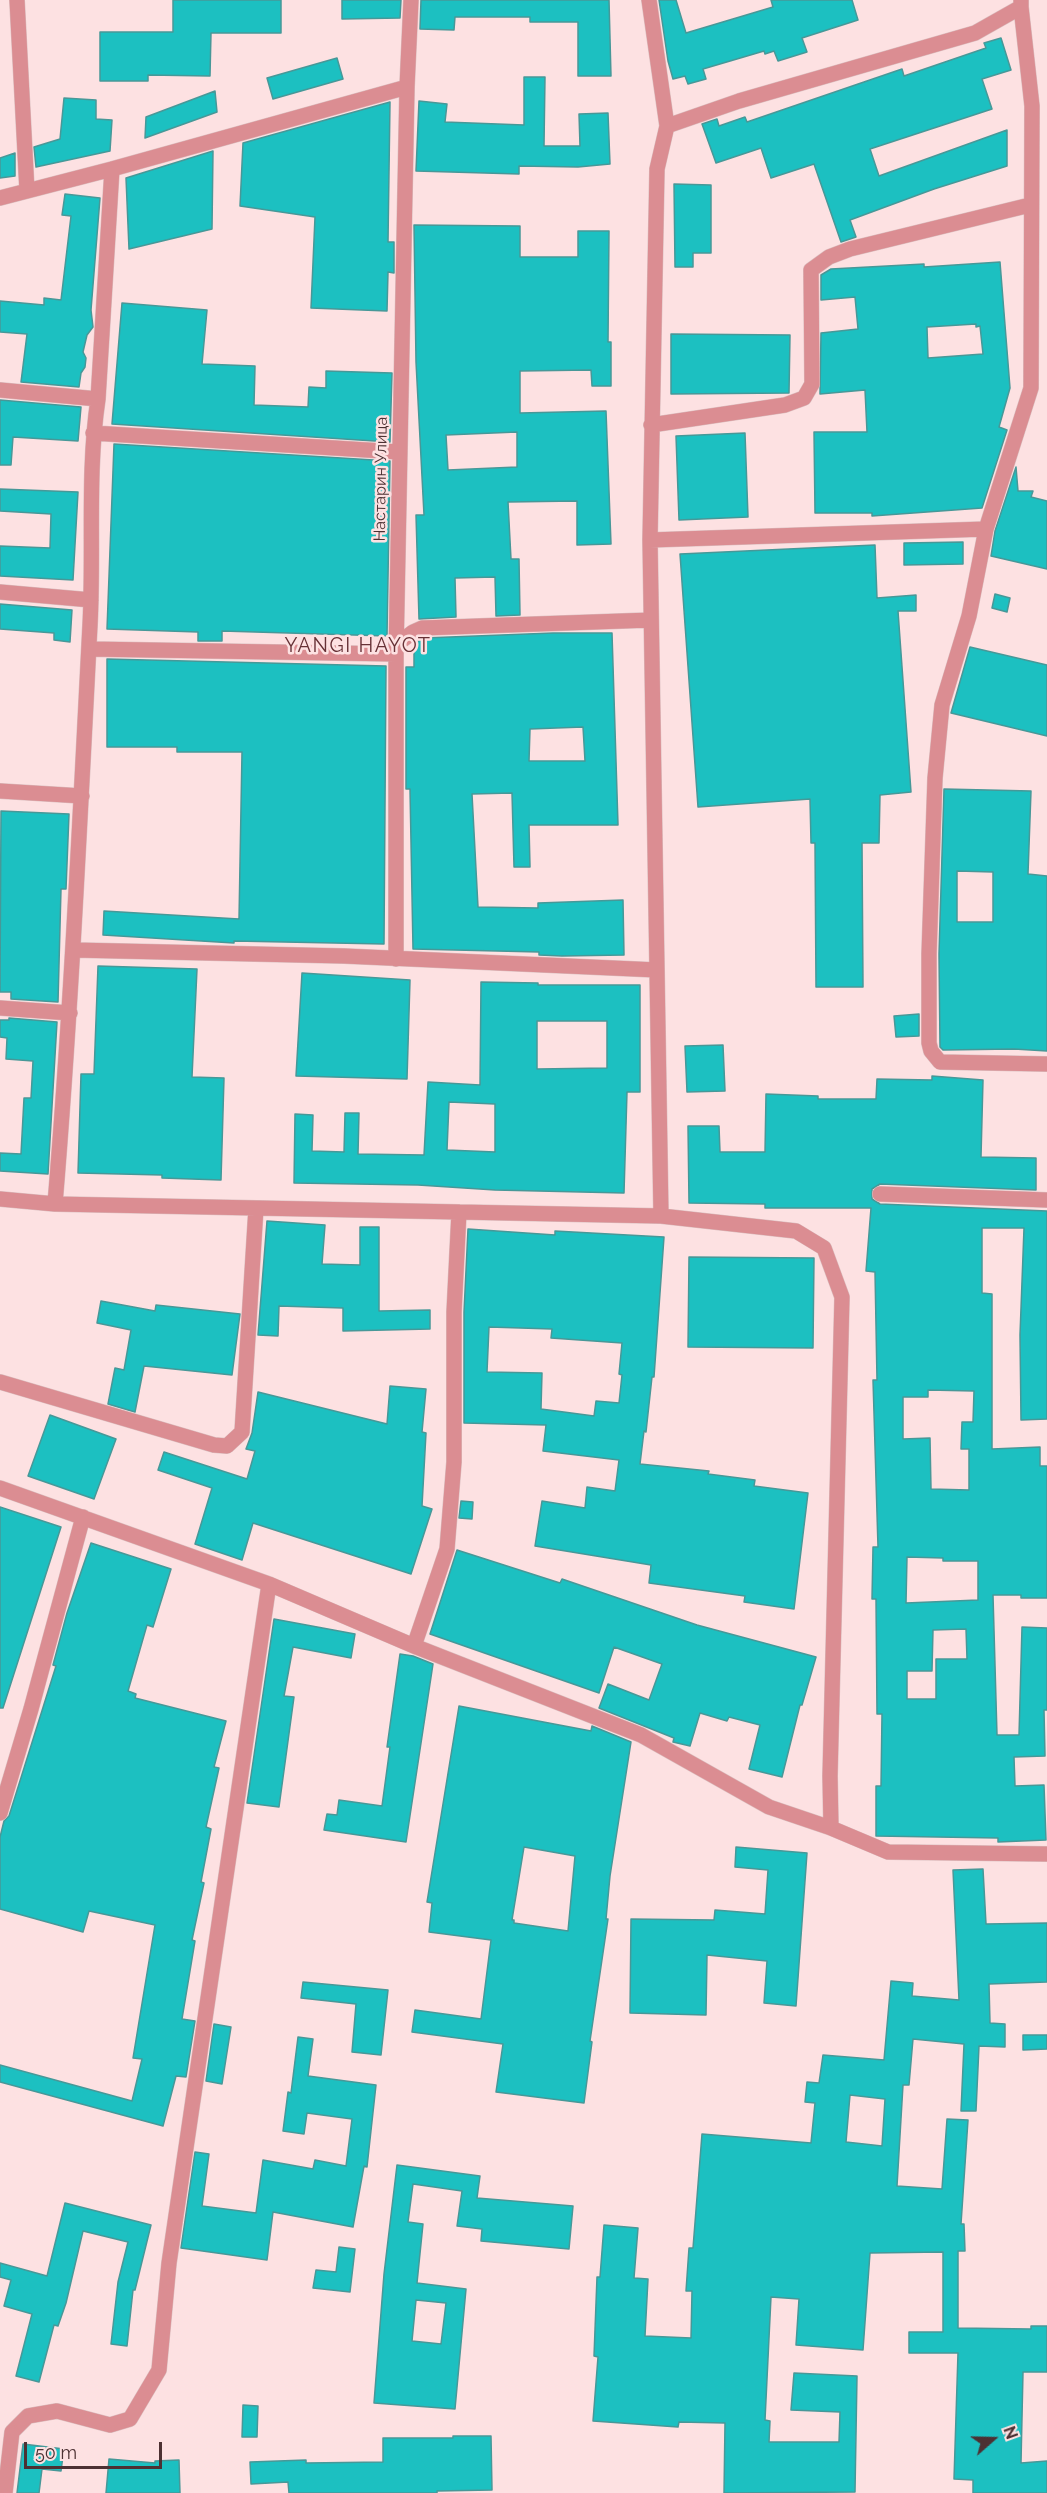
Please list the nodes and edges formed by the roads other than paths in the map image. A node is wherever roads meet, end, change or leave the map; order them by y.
1 (17, 0) edge
2 (411, 0) edge
3 (649, 0) edge
4 (1021, 3) edge
5 (407, 87) junction
6 (667, 126) junction
7 (112, 169) junction
8 (27, 191) junction
9 (0, 198) edge
10 (1030, 205) junction
11 (0, 390) edge
12 (98, 399) junction
13 (651, 425) junction
14 (93, 433) junction
15 (399, 452) junction
16 (986, 529) junction
17 (650, 540) junction
18 (0, 592) edge
19 (92, 600) junction
20 (651, 620) junction
21 (89, 649) junction
22 (396, 650) junction
23 (0, 791) edge
24 (81, 796) junction
25 (74, 950) junction
26 (396, 959) junction
27 (657, 970) junction
28 (0, 1008) edge
29 (70, 1013) junction
30 (1047, 1064) edge
31 (880, 1194) dead end
32 (0, 1199) edge
33 (1047, 1200) edge
34 (55, 1204) junction
35 (256, 1208) junction
36 (459, 1212) junction
37 (661, 1216) junction
38 (0, 1382) edge
39 (0, 1488) edge
40 (83, 1517) junction
41 (269, 1584) junction
42 (414, 1646) junction
43 (0, 1813) edge
44 (831, 1828) junction
45 (1047, 1854) edge
46 (5, 2493) edge

1 - 8 street
2 - 5 street, Настарин Улица
3 - 6 street
4 - 6 street
4 - 10 street
5 - 7 street
5 - 15 street, Настарин Улица
6 - 13 street
7 - 8 street
7 - 12 street
8 - 9 street
10 - 13 street
10 - 16 street
11 - 12 street
12 - 14 street
13 - 17 street
14 - 15 street
14 - 19 street
15 - 22 street, Настарин Улица
16 - 17 street
16 - 30 street
17 - 20 street
18 - 19 street
19 - 21 street
20 - 22 street
20 - 27 street
21 - 22 street
21 - 24 street
22 - 26 street, Настарин Улица
23 - 24 street
24 - 25 street
25 - 26 street
25 - 29 street
26 - 27 street
27 - 37 street
28 - 29 street
29 - 34 street
31 - 33 street
32 - 34 street
34 - 35 street
35 - 36 street
35 - 38 street
36 - 37 street
36 - 42 street
37 - 44 street
39 - 40 street
40 - 41 street
40 - 43 street
41 - 42 street
41 - 46 street
42 - 44 street
44 - 45 street

